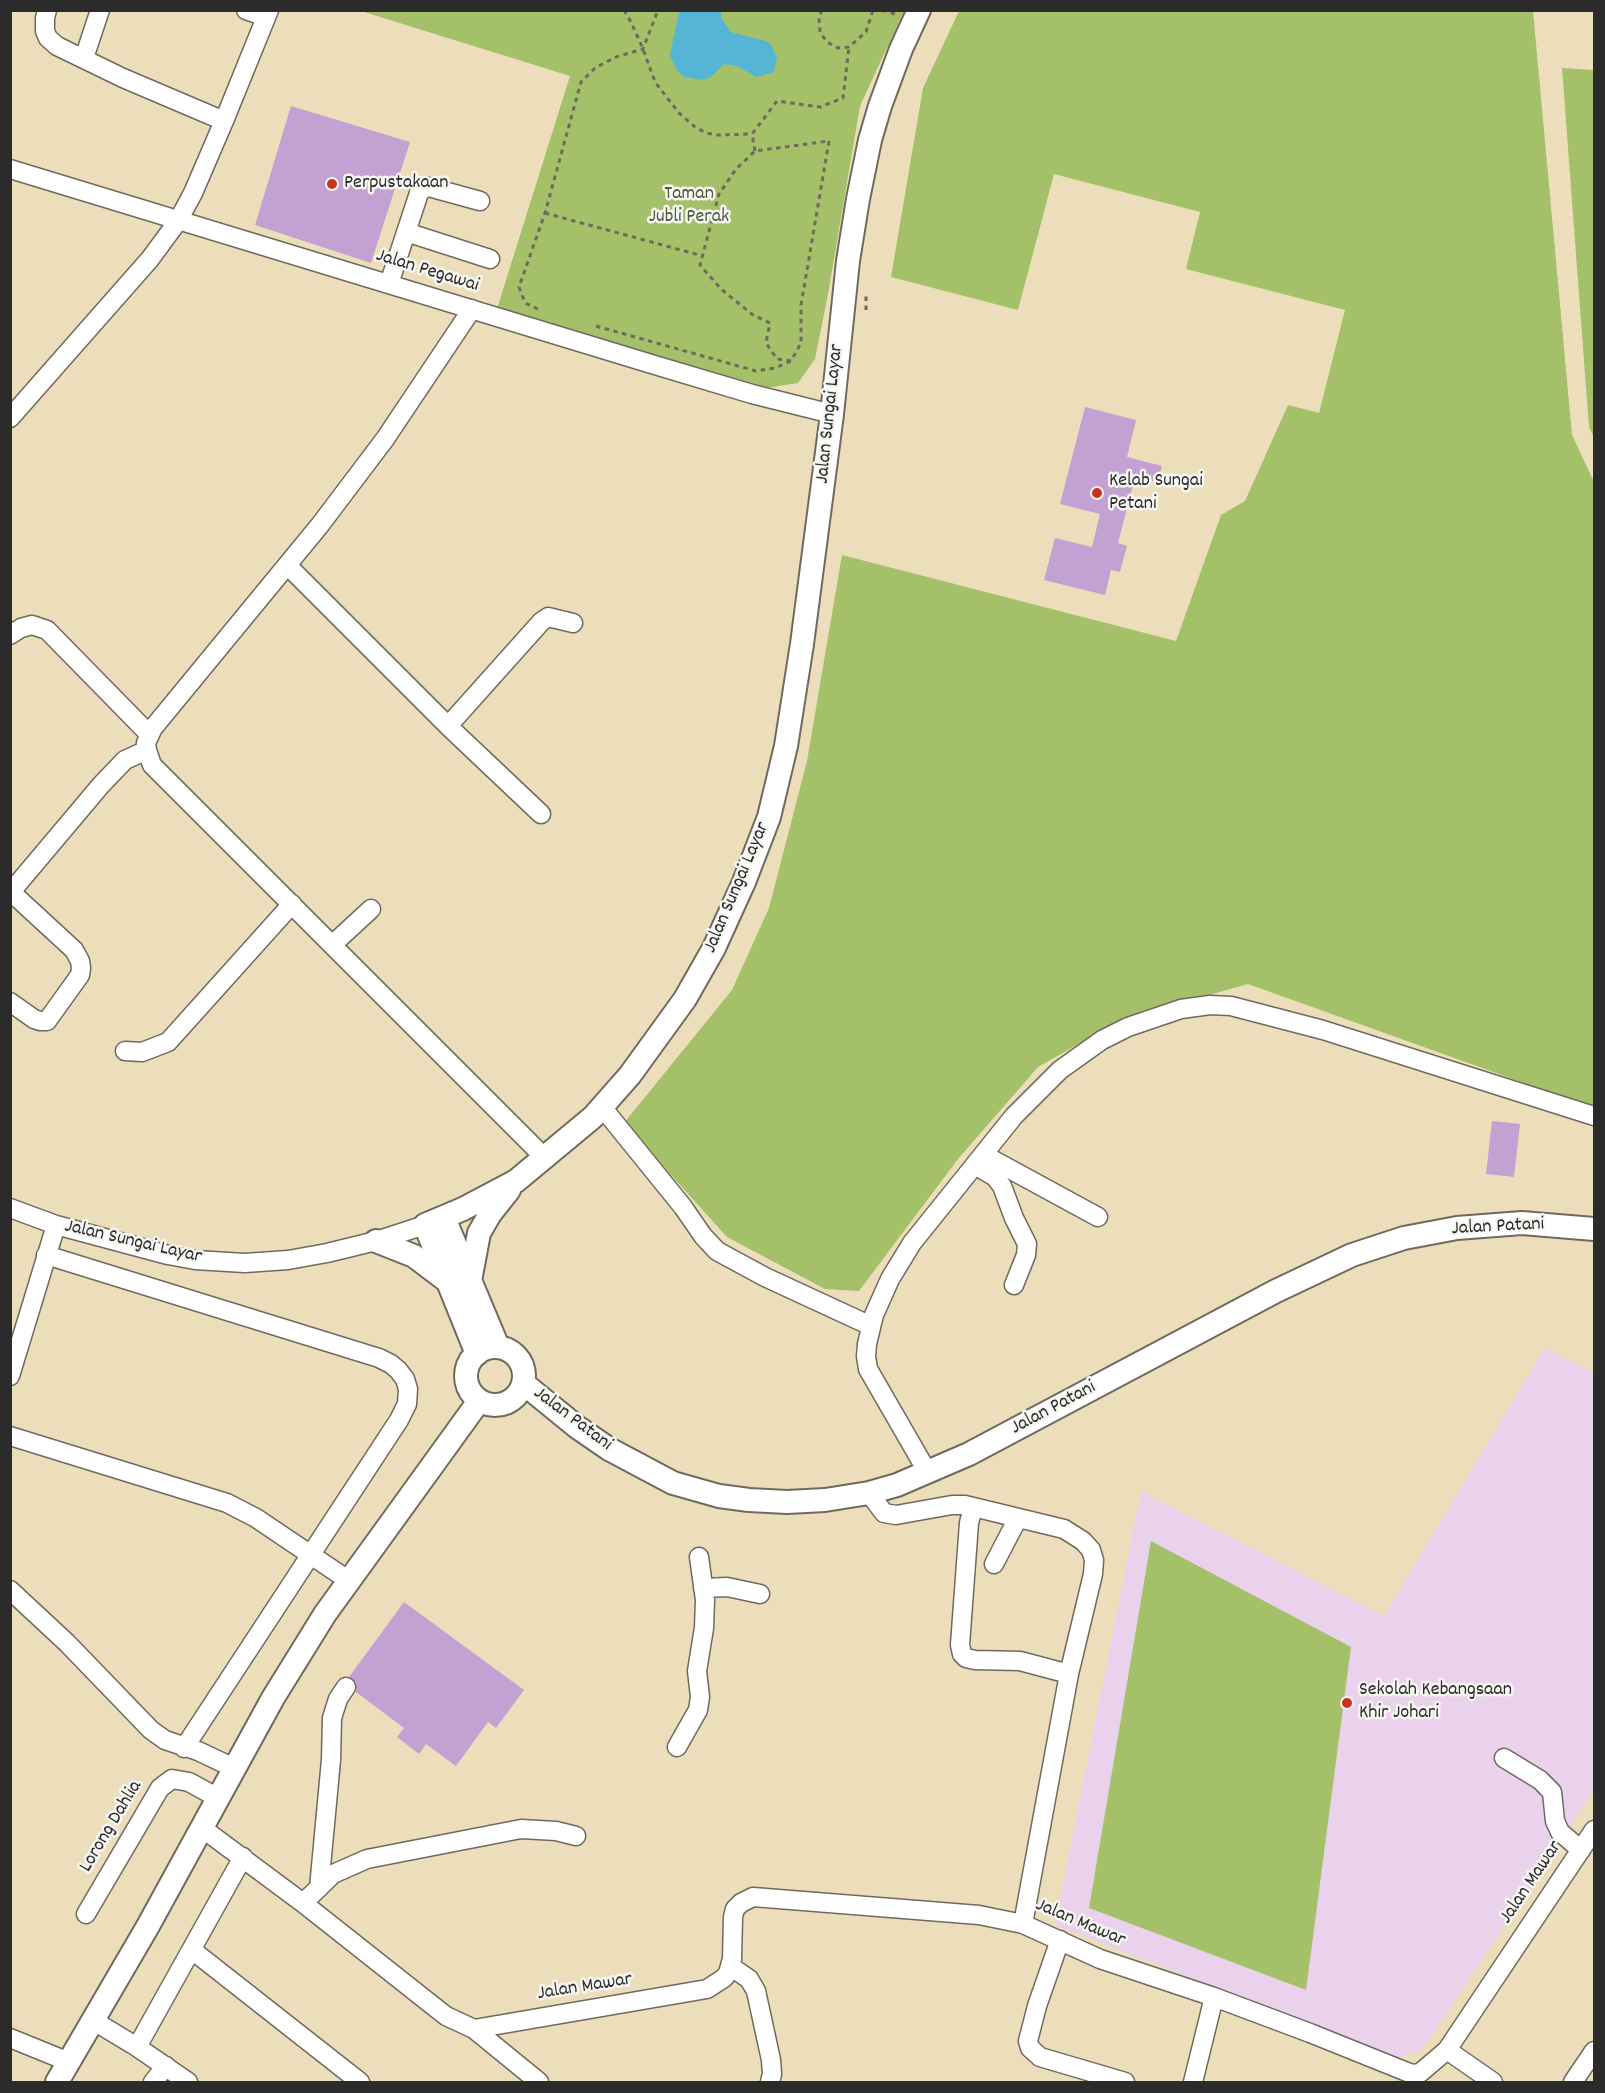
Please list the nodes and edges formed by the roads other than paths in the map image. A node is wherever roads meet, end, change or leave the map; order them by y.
1 (47, 10) edge
2 (100, 10) edge
3 (246, 10) edge
4 (919, 10) edge
5 (267, 14) edge
6 (84, 58) junction
7 (224, 121) junction
8 (10, 169) edge
9 (480, 201) dead end
10 (178, 221) junction
11 (406, 232) junction
12 (490, 259) dead end
13 (389, 284) junction
14 (472, 309) junction
15 (832, 414) junction
16 (10, 418) edge
17 (288, 566) junction
18 (573, 622) dead end
19 (10, 635) edge
20 (448, 726) junction
21 (148, 742) junction
22 (541, 814) dead end
23 (11, 892) edge
24 (292, 904) junction
25 (371, 909) dead end
26 (332, 945) junction
27 (10, 1002) edge
28 (125, 1051) dead end
29 (602, 1107) junction
30 (1594, 1116) edge
31 (545, 1158) junction
32 (980, 1160) junction
33 (516, 1181) junction
34 (10, 1208) edge
35 (1098, 1217) dead end
36 (434, 1221) junction
37 (56, 1225) junction
38 (1594, 1229) edge
39 (376, 1241) junction
40 (46, 1256) junction
41 (459, 1282) junction
42 (1014, 1285) dead end
43 (872, 1326) junction
44 (488, 1351) junction
45 (10, 1376) edge
46 (523, 1383) junction
47 (480, 1401) junction
48 (10, 1436) edge
49 (928, 1473) junction
50 (869, 1493) junction
51 (974, 1507) junction
52 (1018, 1518) junction
53 (310, 1556) junction
54 (699, 1557) dead end
55 (994, 1564) dead end
56 (348, 1580) junction
57 (703, 1588) junction
58 (10, 1590) edge
59 (760, 1594) dead end
60 (1069, 1674) junction
61 (346, 1687) dead end
62 (677, 1747) dead end
63 (184, 1748) junction
64 (1504, 1758) dead end
65 (234, 1768) junction
66 (218, 1798) junction
67 (202, 1828) junction
68 (1594, 1830) edge
69 (576, 1836) dead end
70 (1581, 1850) junction
71 (243, 1857) junction
72 (319, 1888) junction
73 (303, 1903) junction
74 (86, 1914) dead end
75 (1023, 1924) junction
76 (1060, 1940) junction
77 (192, 1950) junction
78 (730, 1966) junction
79 (1214, 1997) junction
80 (94, 2021) junction
81 (474, 2029) junction
82 (10, 2038) edge
83 (137, 2047) junction
84 (1447, 2050) junction
85 (1594, 2051) edge
86 (69, 2062) junction
87 (166, 2066) junction
88 (1409, 2078) edge
89 (57, 2082) edge
90 (153, 2082) edge
91 (188, 2082) edge
92 (360, 2082) edge
93 (539, 2082) edge
94 (770, 2082) edge
95 (1125, 2082) edge
96 (1193, 2082) edge
97 (1493, 2082) edge
98 (1573, 2082) edge

1 - 6 street
2 - 6 street
3 - 5 street
4 - 15 main road, Jalan Sungai Layar
5 - 7 street
6 - 7 street
7 - 10 street
8 - 10 street, Jalan Pegawai
9 - 11 street
10 - 13 street, Jalan Pegawai
10 - 16 street
11 - 12 street
11 - 13 street
13 - 14 street, Jalan Pegawai
14 - 15 street, Jalan Pegawai
14 - 17 street
15 - 29 main road, Jalan Sungai Layar
17 - 20 street
17 - 21 street
18 - 20 street
19 - 21 street
20 - 22 street
21 - 23 street
21 - 24 street
23 - 27 street
24 - 26 street
24 - 28 street
25 - 26 street
26 - 31 street
29 - 31 main road, Jalan Sungai Layar
29 - 43 street
30 - 32 street
31 - 33 main road, Jalan Sungai Layar
32 - 35 street
32 - 42 street
32 - 43 street
33 - 36 main road, Jalan Sungai Layar
33 - 41 main road
34 - 37 street, Jalan Sungai Layar
36 - 39 street, Jalan Sungai Layar
36 - 41 main road
37 - 39 street, Jalan Sungai Layar
37 - 40 street
38 - 49 main road, Jalan Patani
39 - 41 main road
40 - 45 street
40 - 53 street
41 - 44 main road
43 - 49 street
44 - 46 main road
44 - 47 main road
46 - 47 main road
46 - 50 main road, Jalan Patani
47 - 56 main road
48 - 53 street
49 - 50 main road, Jalan Patani
50 - 51 street
51 - 52 street
51 - 60 street
52 - 55 street
52 - 60 street
53 - 56 street
53 - 63 street
54 - 57 street
56 - 65 main road
57 - 59 street
57 - 62 street
58 - 63 street
60 - 75 street
61 - 72 street
63 - 65 street
64 - 70 street
65 - 66 main road
66 - 67 main road
66 - 74 street, Lorong Dahlia
67 - 71 street
67 - 80 main road
68 - 70 street, Jalan Mawar
69 - 72 street
70 - 84 street, Jalan Mawar
71 - 73 street
71 - 77 street
72 - 73 street
73 - 81 street
75 - 76 street, Jalan Mawar
75 - 78 street, Jalan Mawar
76 - 79 street, Jalan Mawar
76 - 95 street
77 - 83 street
77 - 92 street
78 - 81 street, Jalan Mawar
78 - 94 street
79 - 88 street, Jalan Mawar
79 - 96 street
80 - 83 street
80 - 86 main road
81 - 93 street
82 - 86 street
83 - 87 street
84 - 88 street, Jalan Mawar
84 - 97 street
85 - 98 street
86 - 89 main road
87 - 90 street
87 - 91 street

